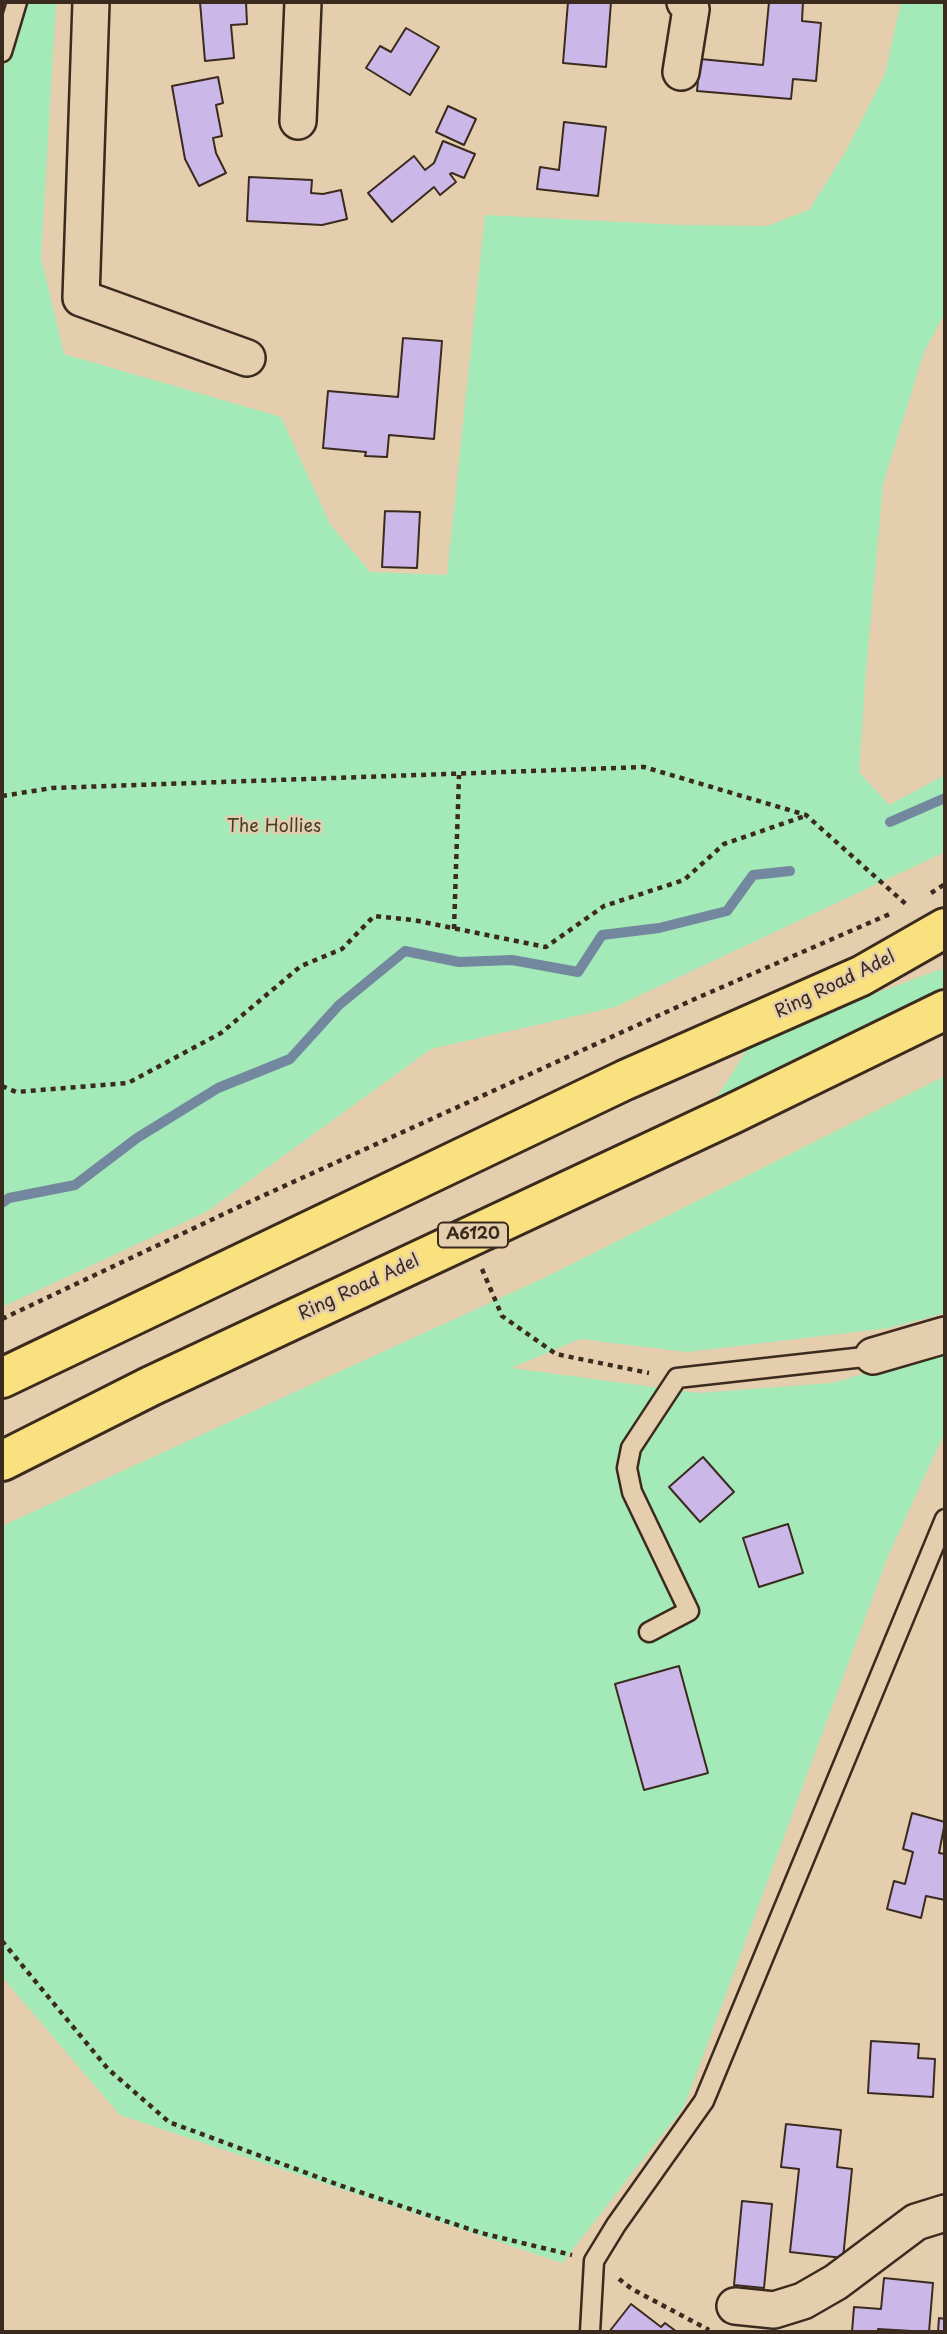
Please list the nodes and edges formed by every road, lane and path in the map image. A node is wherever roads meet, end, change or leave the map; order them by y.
1 (18, 2) edge
2 (91, 2) edge
3 (303, 2) edge
4 (685, 2) edge
5 (2, 52) edge
6 (681, 72) dead end
7 (298, 121) dead end
8 (247, 358) dead end
9 (460, 775) junction
10 (2, 796) edge
11 (806, 815) junction
12 (945, 928) edge
13 (454, 929) junction
14 (945, 1010) edge
15 (2, 1087) edge
16 (468, 1237) junction
17 (2, 1319) edge
18 (945, 1335) edge
19 (873, 1356) joint
20 (2, 1378) edge
21 (677, 1378) junction
22 (2, 1461) edge
23 (945, 1519) edge
24 (649, 1632) dead end
25 (2, 1941) edge
26 (945, 2213) edge
27 (594, 2261) junction
28 (735, 2306) dead end
29 (590, 2332) edge
30 (713, 2332) edge

1 - 5 lane
2 - 8 street
3 - 7 street
4 - 6 street
9 - 10 path
9 - 11 path
9 - 13 path
11 - 13 path
11 - 17 path
12 - 20 highway, Ring Road Adel
13 - 15 path
14 - 16 highway, Ring Road Adel / A6120
16 - 21 path
16 - 22 highway, Ring Road Adel / A6120
18 - 19 street
19 - 21 lane
21 - 24 lane
23 - 27 lane
25 - 27 path
26 - 28 street
27 - 29 lane
27 - 30 path

